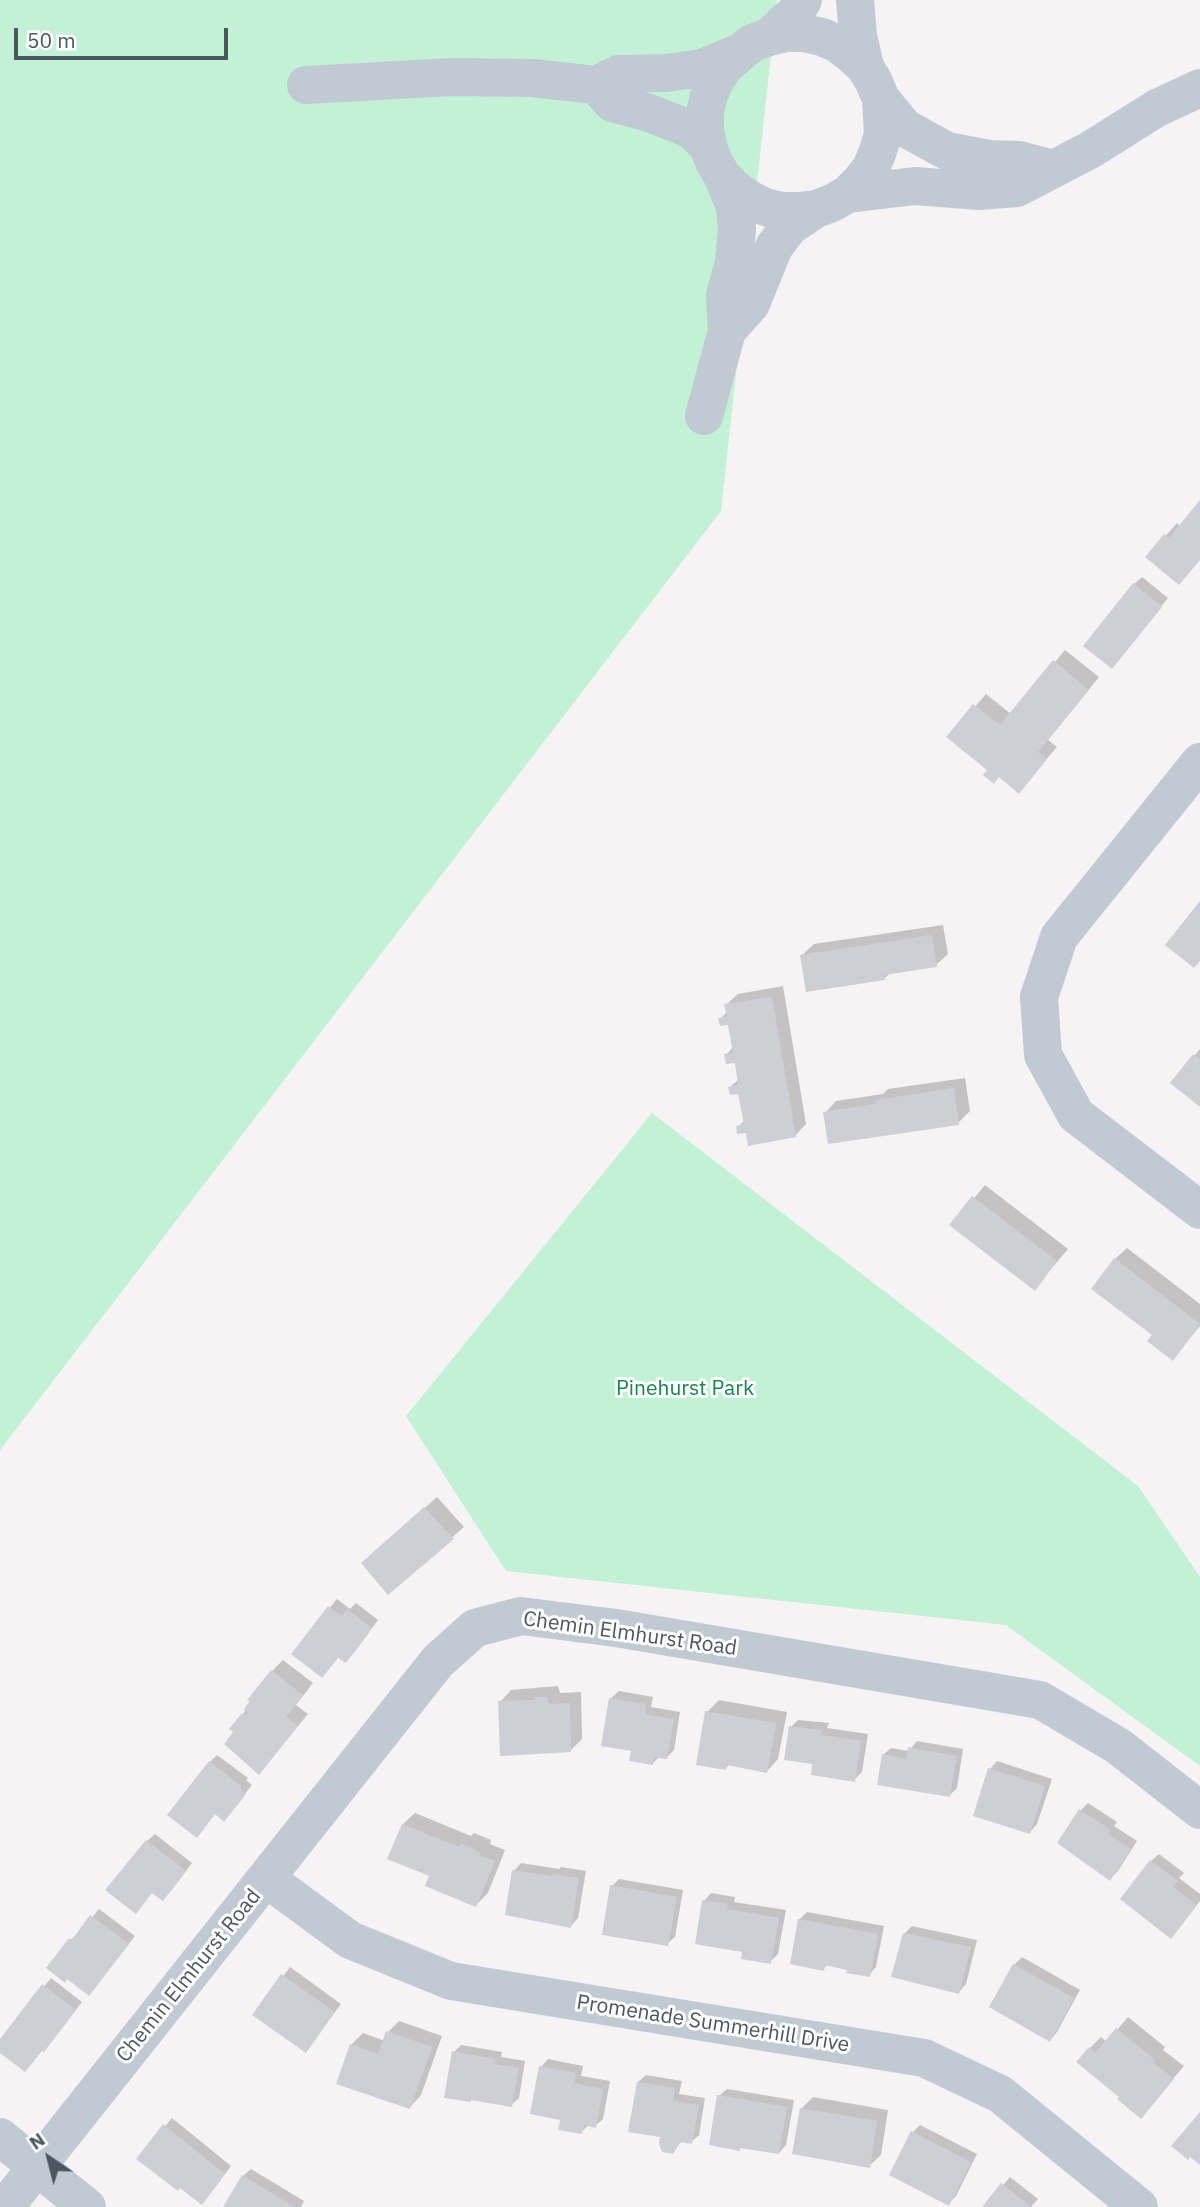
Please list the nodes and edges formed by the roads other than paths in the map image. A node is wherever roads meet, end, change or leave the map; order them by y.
1 (803, 0) edge
2 (855, 0) edge
3 (754, 45) junction
4 (873, 83) junction
5 (306, 85) dead end
6 (596, 85) junction
7 (1200, 88) edge
8 (716, 161) junction
9 (1053, 169) junction
10 (832, 201) junction
11 (727, 331) junction
12 (704, 416) dead end
13 (1200, 762) edge
14 (1200, 1210) edge
15 (1200, 1810) edge
16 (267, 1879) junction
17 (0, 2137) edge
18 (37, 2165) junction
19 (5, 2207) edge
20 (87, 2207) edge
21 (1139, 2207) edge

1 - 3 street
2 - 4 street
3 - 4 street
3 - 6 street
3 - 8 street
4 - 9 street
4 - 10 street
5 - 6 street
6 - 8 street
7 - 9 street
8 - 10 street
8 - 11 street
9 - 10 street
10 - 11 street
11 - 12 street
13 - 14 street
15 - 16 street, Chemin Elmhurst Road
16 - 18 street, Chemin Elmhurst Road
16 - 21 street, Promenade Summerhill Drive
17 - 18 street
18 - 19 street, Chemin Elmhurst Road
18 - 20 street

